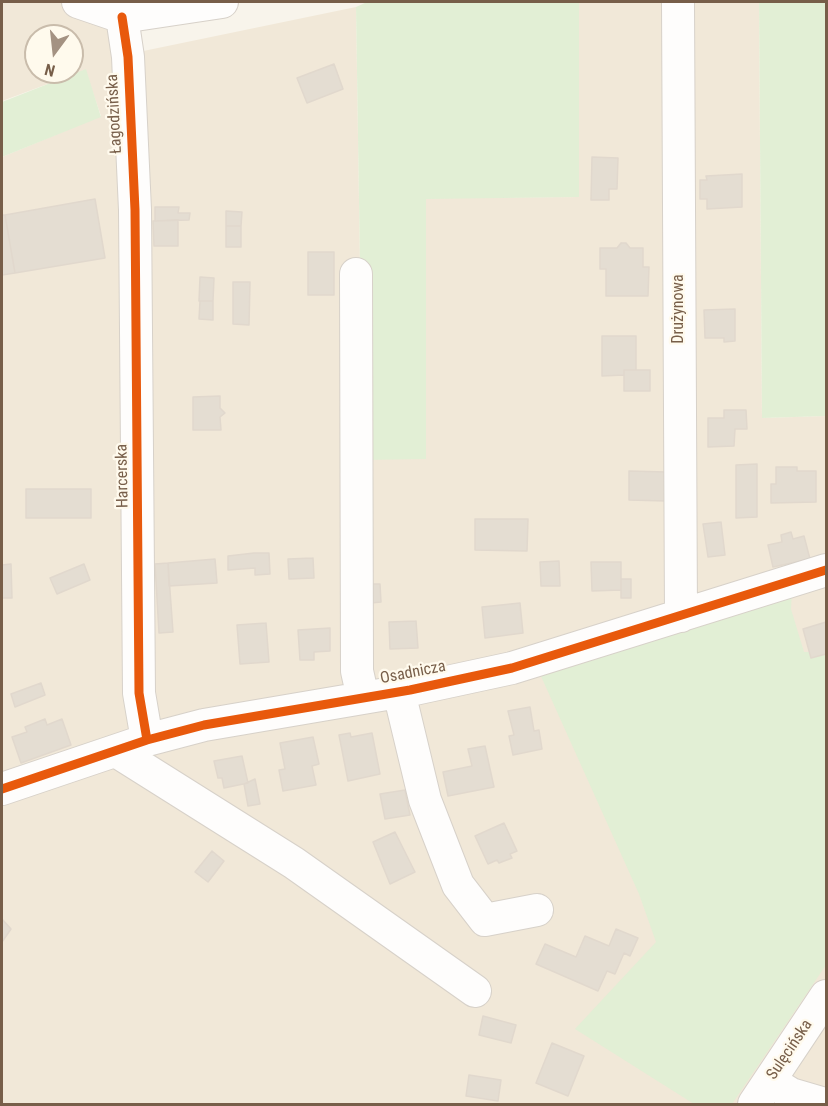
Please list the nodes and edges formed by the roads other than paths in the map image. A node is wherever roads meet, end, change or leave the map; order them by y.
1 (78, 2) edge
2 (222, 2) edge
3 (678, 2) edge
4 (127, 11) edge
5 (135, 210) joint
6 (356, 274) dead end
7 (826, 570) edge
8 (681, 616) junction
9 (399, 692) junction
10 (363, 698) junction
11 (147, 740) junction
12 (116, 751) junction
13 (2, 789) edge
14 (537, 910) dead end
15 (475, 991) dead end
16 (826, 996) edge
17 (762, 1093) edge
18 (825, 1104) edge

1 - 4 street
2 - 4 street
3 - 8 street, Drużynowa
4 - 5 street, Łagodzińska
5 - 11 street, Harcerska
6 - 10 street
7 - 8 street, Osadnicza
8 - 9 street, Osadnicza
9 - 10 street, Osadnicza
9 - 14 street
10 - 11 street, Osadnicza
11 - 12 street, Osadnicza
12 - 13 street, Osadnicza
12 - 15 street
16 - 17 street, Sulęcińska
17 - 18 street

